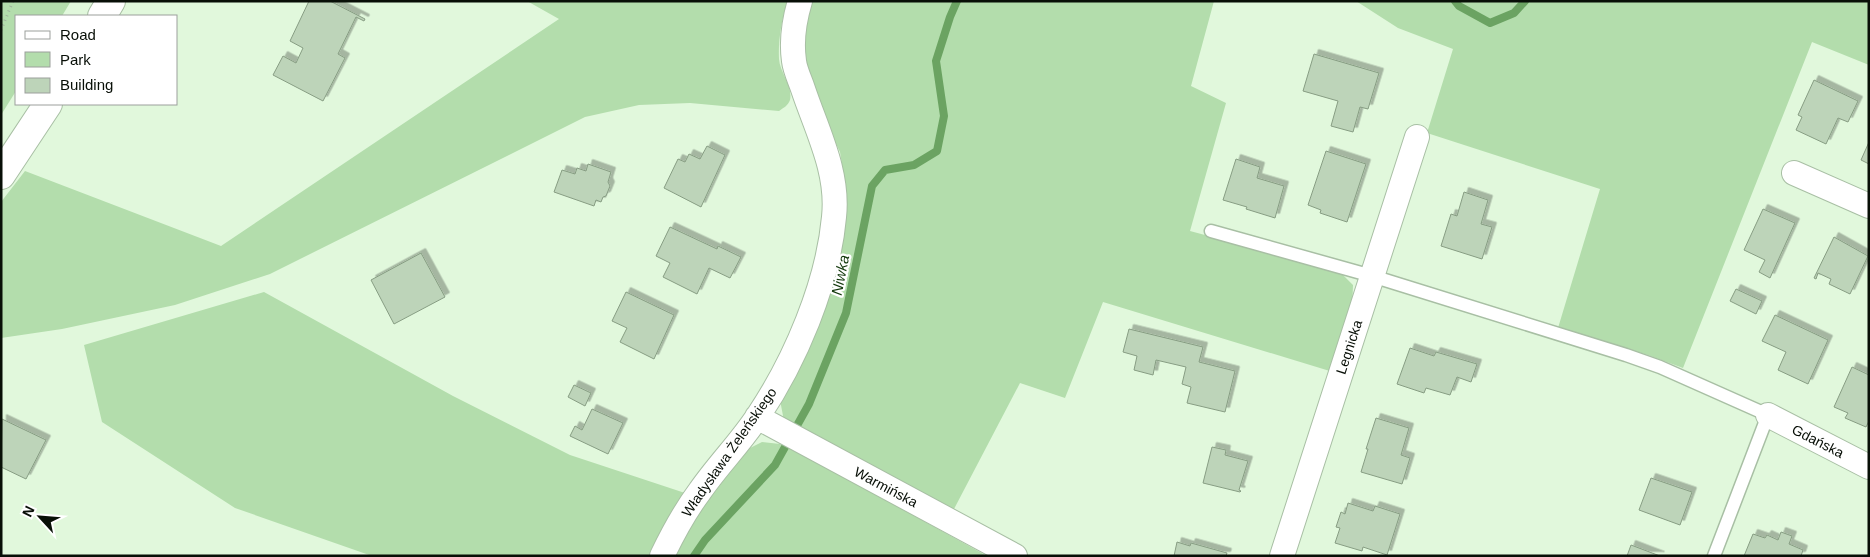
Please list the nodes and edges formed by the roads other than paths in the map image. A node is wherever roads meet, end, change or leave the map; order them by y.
1 (111, 1) edge
2 (800, 1) edge
3 (103, 15) edge
4 (47, 105) edge
5 (1417, 137) dead end
6 (1794, 173) dead end
7 (1, 175) edge
8 (1869, 206) edge
9 (1211, 231) dead end
10 (1372, 276) junction
11 (1768, 415) junction
12 (757, 417) junction
13 (1869, 467) edge
14 (662, 556) edge
15 (1015, 556) edge
16 (1282, 556) edge
17 (1714, 556) edge

1 - 3 street
2 - 12 street, Władysława Żeleńskiego
4 - 7 street
5 - 10 street, Legnicka
6 - 8 street
9 - 10 lane
10 - 11 lane
10 - 16 street, Legnicka
11 - 13 street, Gdańska
11 - 17 lane
12 - 14 street, Władysława Żeleńskiego
12 - 15 street, Warmińska

